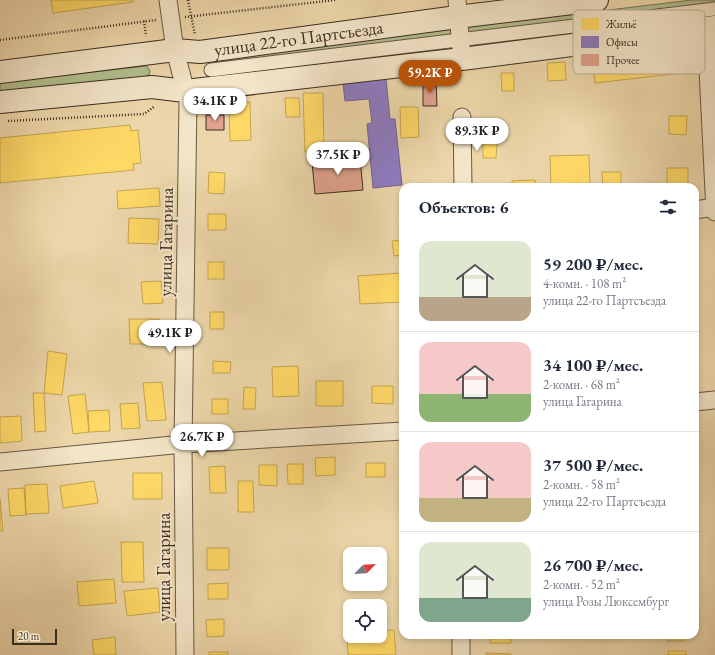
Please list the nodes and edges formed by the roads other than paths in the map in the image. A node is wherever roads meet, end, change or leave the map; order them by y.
1 (168, 0) edge
2 (597, 0) edge
3 (457, 8) edge
4 (712, 21) edge
5 (573, 37) edge
6 (461, 49) junction
7 (175, 50) junction
8 (211, 70) dead end
9 (0, 72) edge
10 (185, 91) junction
11 (0, 102) edge
12 (462, 117) dead end
13 (463, 183) edge
14 (715, 207) edge
15 (699, 209) edge
16 (715, 212) edge
17 (715, 400) edge
18 (699, 402) edge
19 (399, 431) edge
20 (183, 444) junction
21 (0, 462) edge
22 (461, 639) edge
23 (185, 655) edge
24 (461, 655) edge

1 - 7 street, улица Гагарина
2 - 3 main road, улица 22-го Партсъезда
3 - 6 street
3 - 7 main road, улица 22-го Партсъезда
4 - 14 street
5 - 6 main road, улица 22-го Партсъезда
6 - 8 street
6 - 10 main road, улица 22-го Партсъезда
7 - 9 main road, улица 22-го Партсъезда
7 - 10 street, улица Гагарина
10 - 11 main road, улица 22-го Партсъезда
10 - 20 street, улица Гагарина
12 - 13 street
14 - 15 street
14 - 16 street
17 - 18 street
19 - 20 street
20 - 21 street
20 - 23 street, улица Гагарина
22 - 24 street

